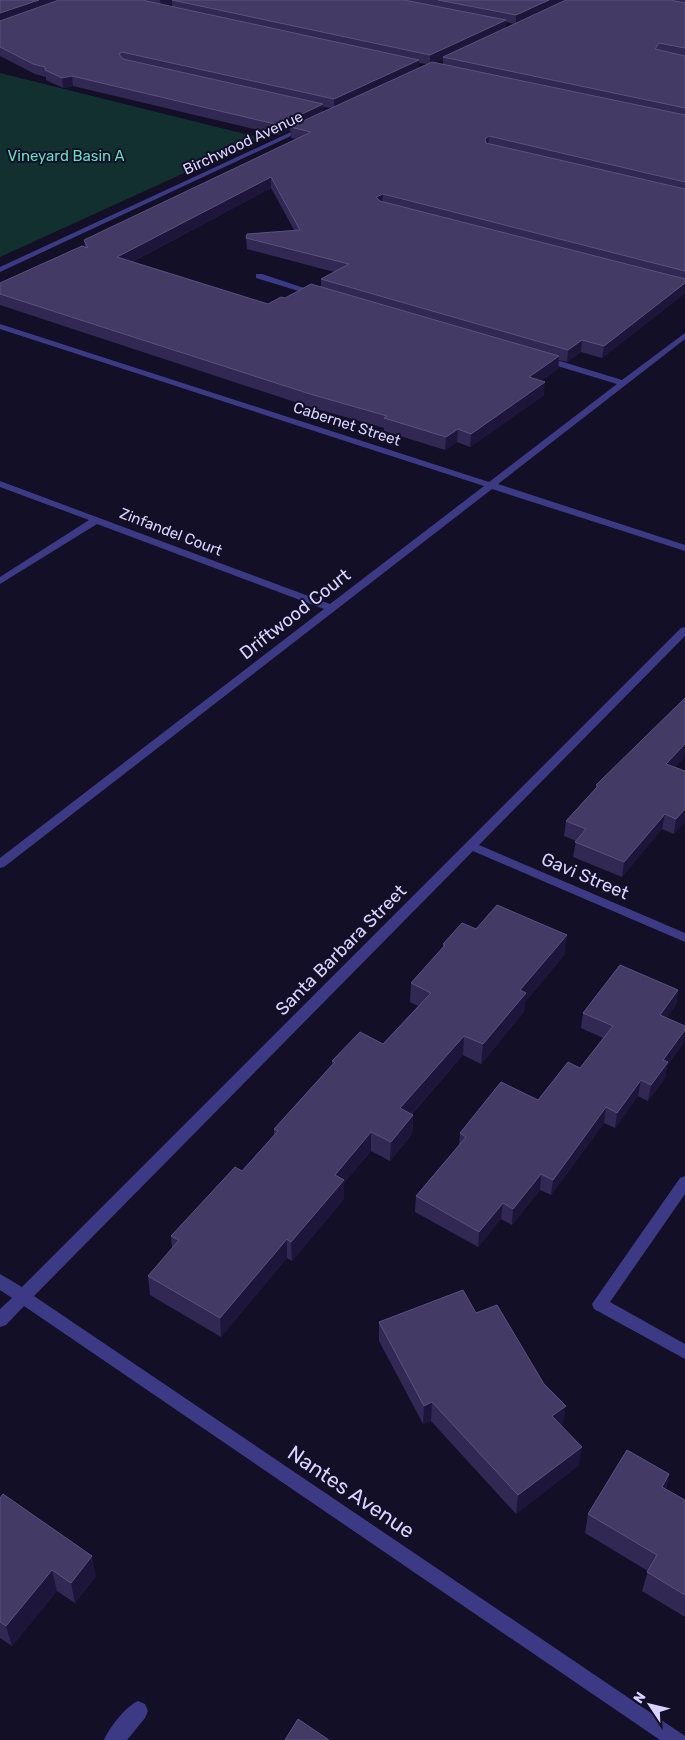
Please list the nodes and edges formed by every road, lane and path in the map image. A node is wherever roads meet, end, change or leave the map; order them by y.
1 (316, 122) edge
2 (0, 270) edge
3 (259, 276) dead end
4 (326, 296) edge
5 (0, 326) edge
6 (685, 335) edge
7 (537, 357) edge
8 (623, 383) junction
9 (0, 484) edge
10 (491, 485) junction
11 (96, 520) junction
12 (685, 548) edge
13 (0, 581) edge
14 (331, 608) junction
15 (685, 630) edge
16 (472, 846) junction
17 (0, 864) edge
18 (685, 938) edge
19 (685, 1182) edge
20 (0, 1281) edge
21 (22, 1297) junction
22 (0, 1320) edge
23 (685, 1352) edge
24 (138, 1711) dead end
25 (114, 1740) edge
26 (677, 1740) edge

1 - 2 street, Birchwood Avenue
3 - 4 street
5 - 10 street, Cabernet Street
6 - 8 street, Driftwood Court
7 - 8 street
8 - 10 street, Driftwood Court
9 - 11 street, Zinfandel Court
10 - 12 street, Cabernet Street
10 - 14 street, Driftwood Court
11 - 13 street
11 - 14 street, Zinfandel Court
14 - 17 street, Driftwood Court
15 - 16 street, Santa Barbara Street
16 - 18 street, Gavi Street
16 - 21 street, Santa Barbara Street
19 - 23 street
20 - 21 street, Nantes Avenue
21 - 22 street, Santa Barbara Street
21 - 26 street, Nantes Avenue
24 - 25 street

